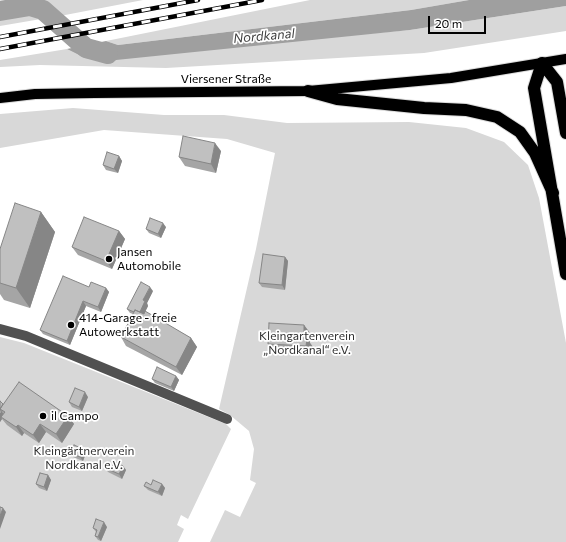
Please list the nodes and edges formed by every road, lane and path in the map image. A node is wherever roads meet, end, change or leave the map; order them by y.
1 (566, 59) edge
2 (542, 64) junction
3 (308, 91) junction
4 (0, 98) edge
5 (566, 133) edge
6 (553, 193) junction
7 (566, 274) edge
8 (0, 329) edge
9 (227, 419) dead end

1 - 2 main road, Viersener Straße
2 - 3 main road, Viersener Straße
2 - 5 highway
2 - 6 highway
3 - 4 main road, Viersener Straße
3 - 6 highway
6 - 7 highway
8 - 9 street

